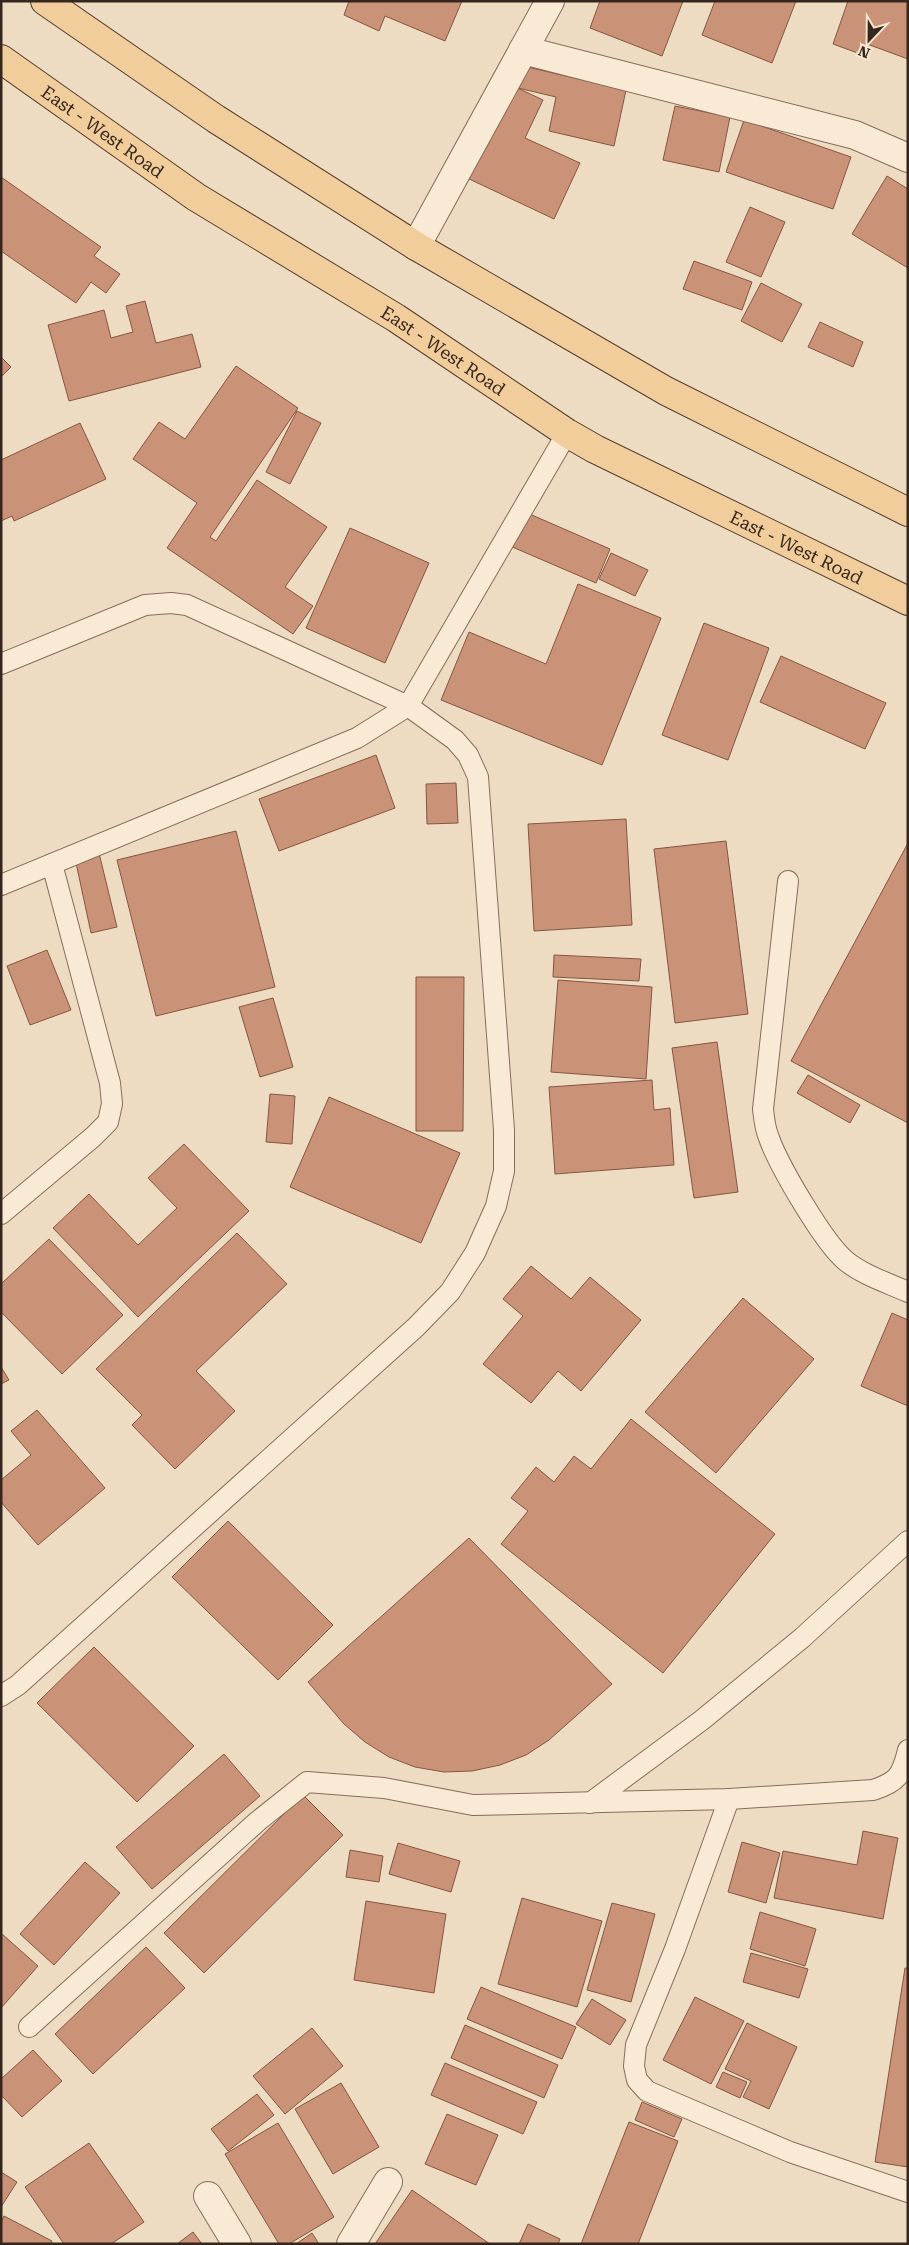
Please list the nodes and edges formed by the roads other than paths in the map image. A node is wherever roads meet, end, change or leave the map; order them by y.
1 (46, 1) edge
2 (550, 1) edge
3 (523, 50) junction
4 (1, 59) edge
5 (908, 158) edge
6 (416, 246) junction
7 (567, 433) junction
8 (908, 512) edge
9 (908, 601) edge
10 (1, 664) edge
11 (408, 706) junction
12 (52, 864) junction
13 (788, 881) dead end
14 (1, 886) edge
15 (1, 1214) edge
16 (908, 1292) edge
17 (908, 1541) edge
18 (1, 1696) edge
19 (908, 1750) edge
20 (729, 1799) junction
21 (590, 1802) junction
22 (29, 2027) dead end
23 (388, 2182) dead end
24 (908, 2192) edge
25 (208, 2196) dead end
26 (237, 2244) edge
27 (351, 2244) edge

1 - 6 main road
2 - 3 street
3 - 5 street
3 - 6 street
4 - 7 main road, East - West Road
6 - 8 main road
7 - 9 main road, East - West Road
7 - 11 lane
10 - 11 lane
11 - 12 lane
11 - 18 lane
12 - 14 lane
12 - 15 lane
13 - 16 lane
17 - 21 lane
19 - 20 lane
20 - 21 lane
20 - 24 lane
21 - 22 lane
23 - 27 street
25 - 26 street

